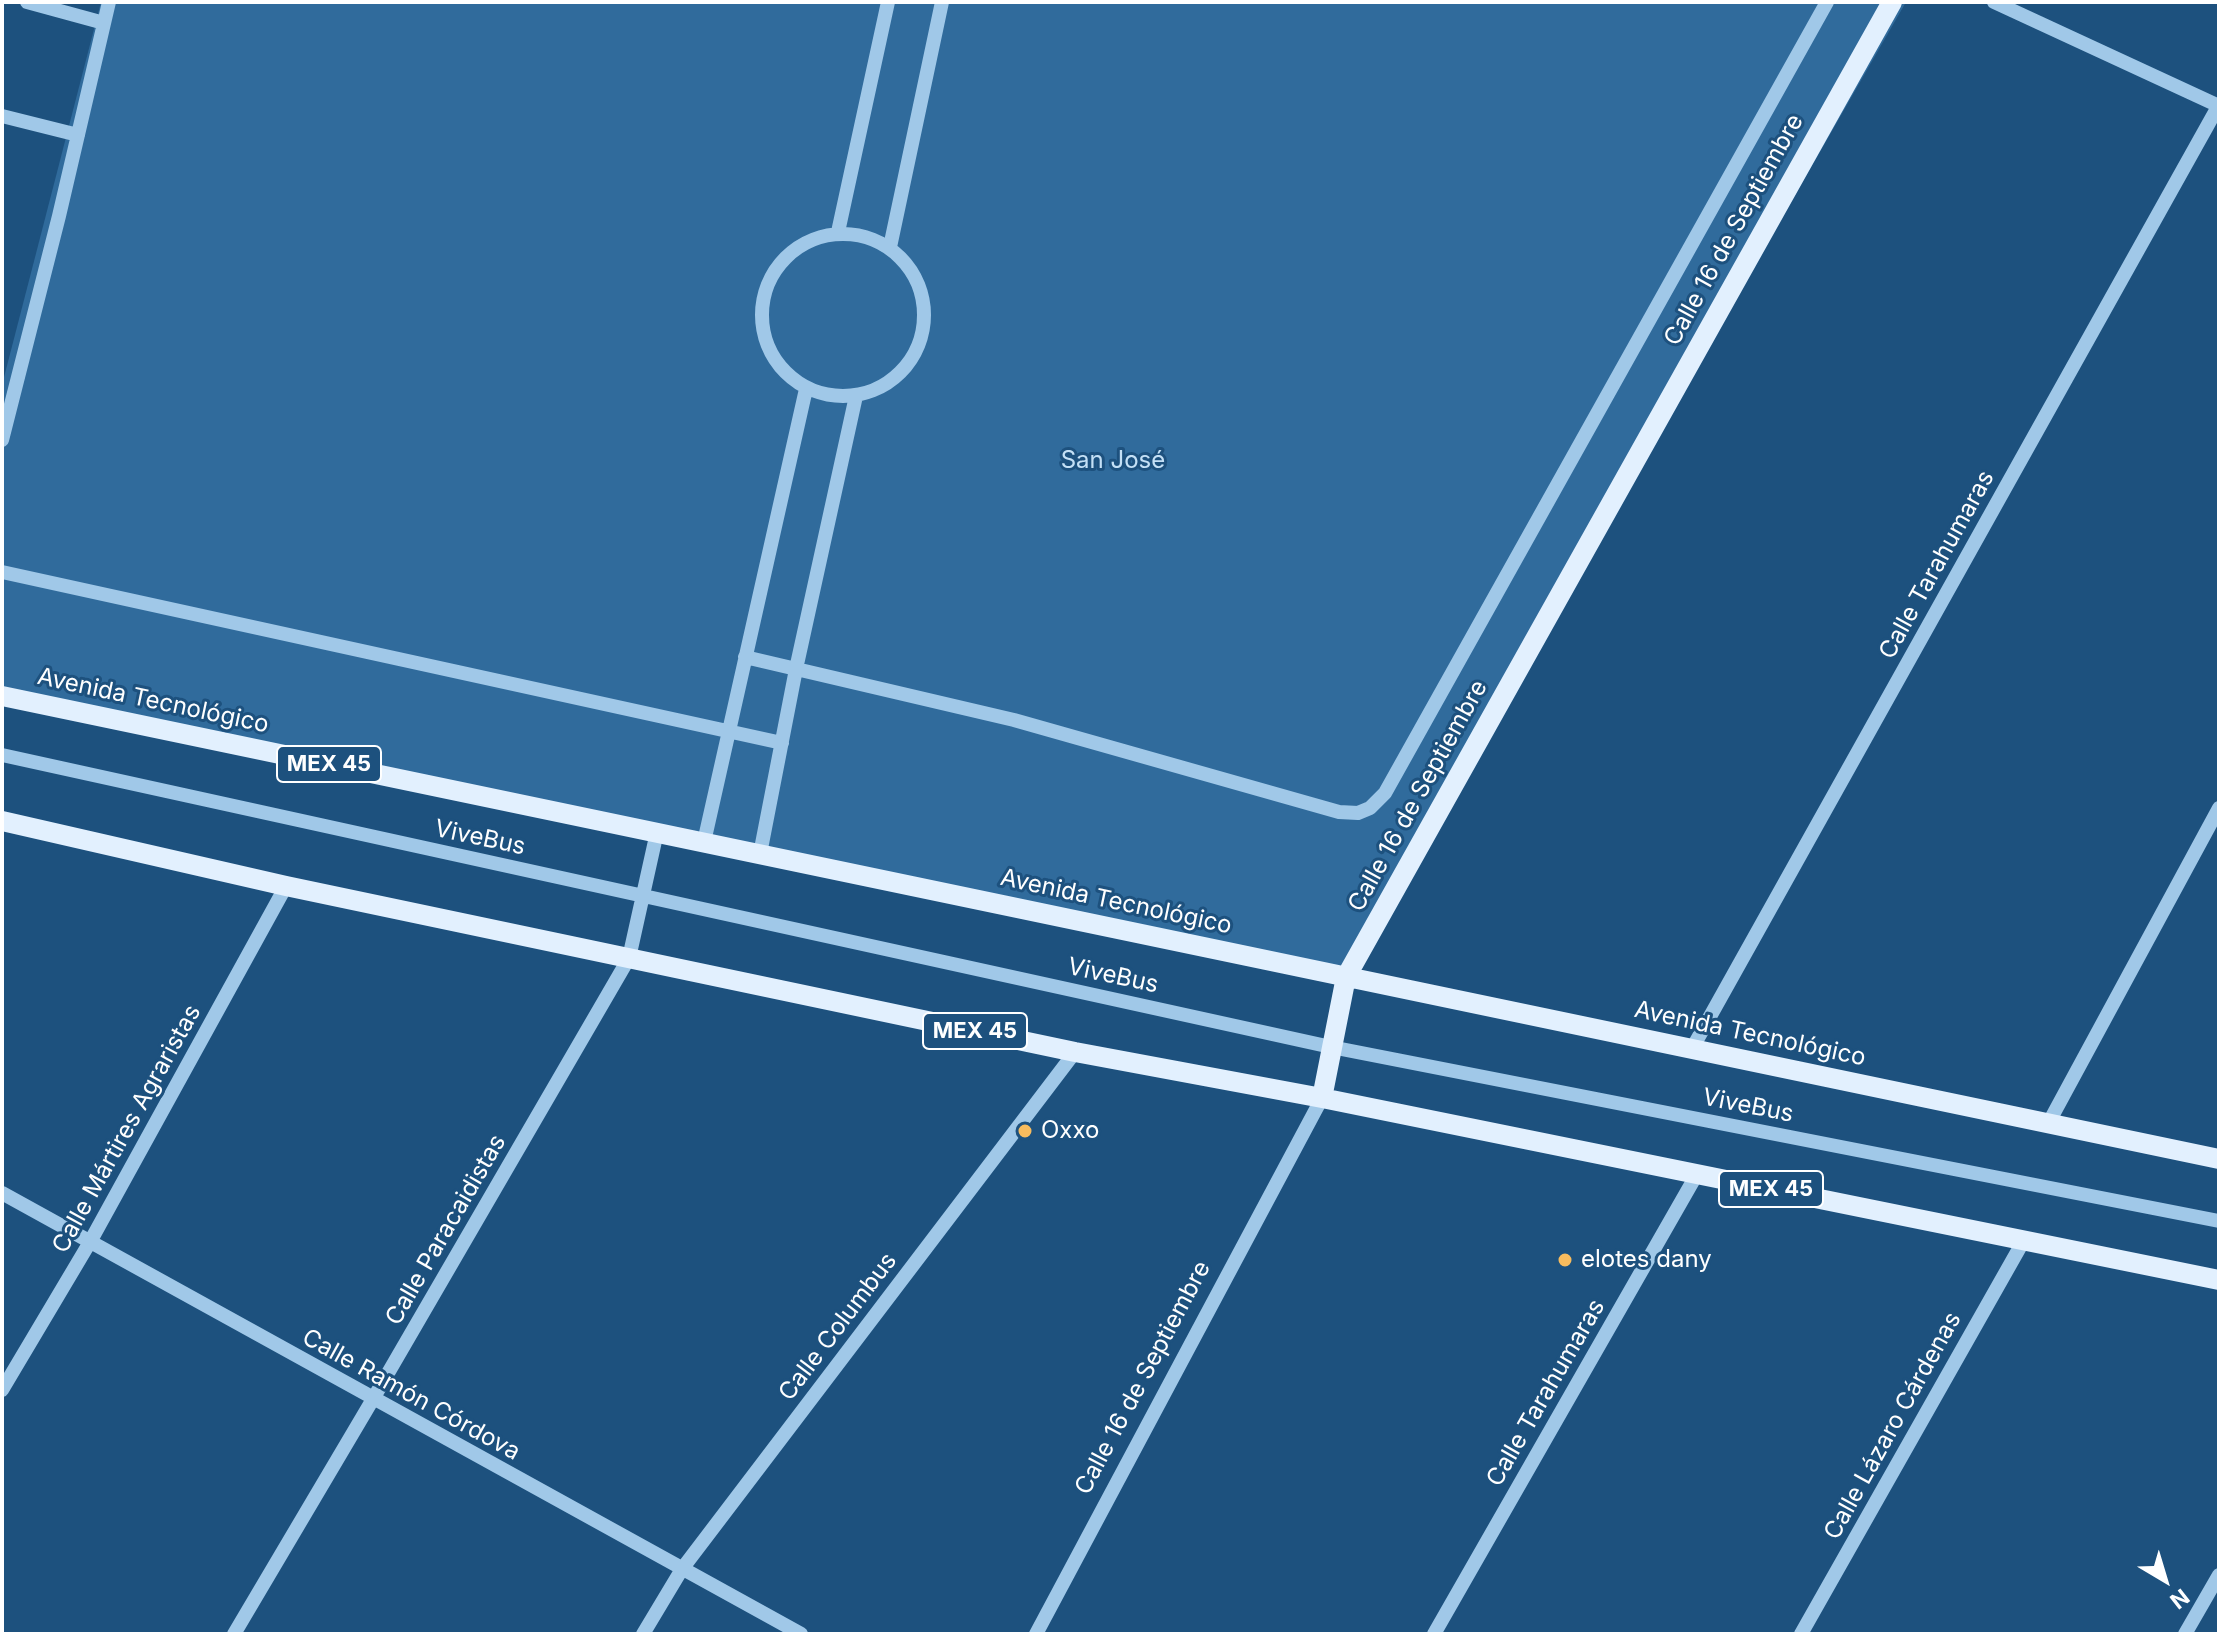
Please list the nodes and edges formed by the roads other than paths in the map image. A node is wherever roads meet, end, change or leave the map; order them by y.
1 (27, 2) edge
2 (109, 2) edge
3 (888, 2) edge
4 (942, 2) edge
5 (1827, 2) edge
6 (1892, 2) edge
7 (1994, 2) edge
8 (104, 23) junction
9 (2219, 105) edge
10 (2, 116) edge
11 (78, 135) junction
12 (838, 232) junction
13 (890, 247) junction
14 (806, 389) junction
15 (856, 396) junction
16 (2, 440) edge
17 (2, 572) edge
18 (745, 657) junction
19 (796, 669) junction
20 (2, 696) edge
21 (729, 731) junction
22 (782, 743) junction
23 (2, 755) edge
24 (2219, 808) edge
25 (2, 821) edge
26 (657, 832) junction
27 (704, 842) junction
28 (760, 854) junction
29 (286, 886) junction
30 (642, 896) junction
31 (629, 958) junction
32 (1346, 977) junction
33 (1331, 1047) junction
34 (1693, 1047) junction
35 (1075, 1052) junction
36 (1322, 1098) junction
37 (2048, 1124) junction
38 (2219, 1159) edge
39 (1697, 1174) junction
40 (2, 1193) edge
41 (2219, 1221) edge
42 (2024, 1240) junction
43 (90, 1242) junction
44 (2219, 1280) edge
45 (2, 1390) edge
46 (373, 1399) junction
47 (682, 1569) junction
48 (2219, 1575) edge
49 (234, 1634) edge
50 (643, 1634) edge
51 (801, 1634) edge
52 (1036, 1634) edge
53 (1434, 1634) edge
54 (1801, 1634) edge
55 (2185, 1634) edge

1 - 8 street
2 - 8 street
3 - 12 street
4 - 13 street
5 - 19 street
6 - 32 main road, Calle 16 de Septiembre
7 - 9 street
8 - 11 street
9 - 34 street, Calle Tarahumaras
10 - 11 street
11 - 16 street
12 - 13 street
12 - 14 street
13 - 15 street
14 - 15 street
14 - 18 street
15 - 19 street
17 - 21 street
18 - 19 street
18 - 21 street
19 - 22 street
20 - 26 main road, Avenida Tecnológico / MEX 45
21 - 22 street
21 - 27 street
22 - 28 street
23 - 30 street, ViveBus
24 - 37 street
25 - 29 main road, MEX 45
26 - 27 main road, Avenida Tecnológico / MEX 45
26 - 30 street, Calle Paracaidistas
27 - 28 main road, Avenida Tecnológico / MEX 45
28 - 32 main road, Avenida Tecnológico / MEX 45
29 - 31 main road, MEX 45
29 - 43 street, Calle Mártires Agraristas
30 - 31 street, Calle Paracaidistas
30 - 33 street, ViveBus
31 - 35 main road, MEX 45
31 - 46 street, Calle Paracaidistas
32 - 33 main road, Calle 16 de Septiembre
32 - 34 main road, Avenida Tecnológico / MEX 45
33 - 36 main road, Calle 16 de Septiembre
33 - 41 street, ViveBus
34 - 37 main road, Avenida Tecnológico / MEX 45
35 - 36 main road, MEX 45
35 - 47 street, Calle Columbus
36 - 39 main road, MEX 45
36 - 52 street, Calle 16 de Septiembre
37 - 38 main road, Avenida Tecnológico / MEX 45
39 - 42 main road, MEX 45
39 - 53 street, Calle Tarahumaras
40 - 43 street, Calle Ramón Córdova
42 - 44 main road, MEX 45
42 - 54 street, Calle Lázaro Cárdenas
43 - 45 street, Calle Mártires Agraristas
43 - 46 street, Calle Ramón Córdova
46 - 47 street, Calle Ramón Córdova
46 - 49 street, Calle Paracaidistas
47 - 50 street, Calle Columbus
47 - 51 street, Calle Ramón Córdova
48 - 55 street

